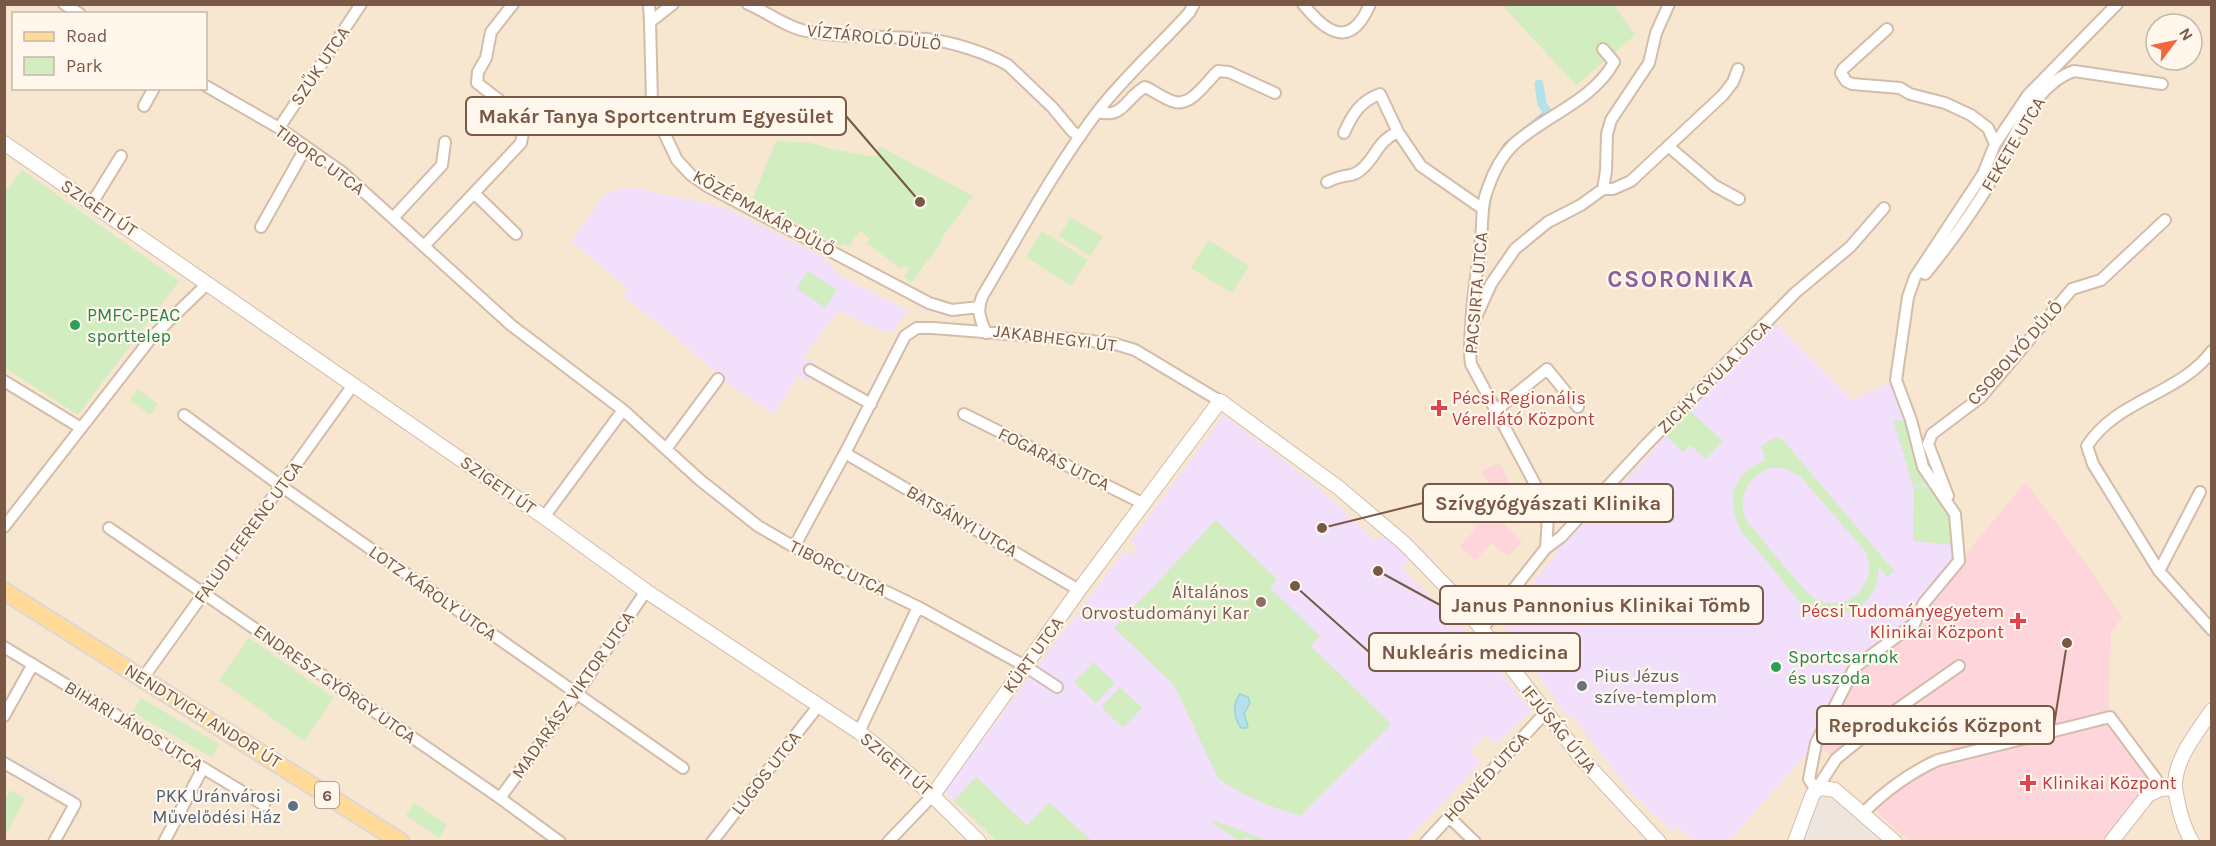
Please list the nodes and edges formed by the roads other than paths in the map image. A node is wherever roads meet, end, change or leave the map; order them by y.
1 (64, 4) edge
2 (361, 4) edge
3 (513, 4) edge
4 (649, 4) edge
5 (673, 4) edge
6 (748, 4) edge
7 (1194, 4) edge
8 (1303, 4) edge
9 (1370, 4) edge
10 (1669, 4) edge
11 (2117, 4) edge
12 (77, 12) edge
13 (650, 22) junction
14 (1887, 29) dead end
15 (1603, 49) dead end
16 (1738, 69) dead end
17 (2162, 84) dead end
18 (207, 87) edge
19 (153, 90) edge
20 (1275, 93) dead end
21 (144, 105) dead end
22 (1098, 111) junction
23 (279, 128) junction
24 (1398, 132) junction
25 (1344, 133) dead end
26 (1080, 137) junction
27 (445, 142) dead end
28 (4, 143) edge
29 (1995, 144) junction
30 (1668, 146) junction
31 (306, 147) junction
32 (121, 156) dead end
33 (1327, 182) dead end
34 (1603, 189) junction
35 (475, 194) junction
36 (1739, 199) dead end
37 (92, 203) junction
38 (1884, 208) dead end
39 (1482, 209) junction
40 (393, 218) junction
41 (2165, 220) dead end
42 (261, 227) dead end
43 (516, 234) dead end
44 (424, 246) junction
45 (208, 283) junction
46 (1908, 297) junction
47 (979, 307) junction
48 (1471, 329) junction
49 (986, 333) junction
50 (2211, 351) edge
51 (810, 370) dead end
52 (718, 379) dead end
53 (4, 381) edge
54 (353, 385) junction
55 (1220, 400) junction
56 (871, 404) junction
57 (1578, 407) dead end
58 (623, 410) junction
59 (1495, 411) junction
60 (964, 414) dead end
61 (184, 415) dead end
62 (81, 428) junction
63 (666, 449) junction
64 (846, 453) junction
65 (281, 486) junction
66 (2200, 492) dead end
67 (1144, 504) junction
68 (1955, 514) junction
69 (543, 517) junction
70 (4, 527) edge
71 (109, 528) dead end
72 (1548, 531) junction
73 (1561, 537) junction
74 (794, 547) junction
75 (1546, 548) junction
76 (2159, 572) junction
77 (1079, 590) junction
78 (4, 591) edge
79 (646, 591) junction
80 (205, 593) junction
81 (918, 608) junction
82 (1482, 628) junction
83 (2211, 630) edge
84 (4, 647) edge
85 (33, 664) junction
86 (1025, 666) junction
87 (1959, 666) dead end
88 (143, 678) junction
89 (1057, 687) dead end
90 (577, 693) junction
91 (819, 705) junction
92 (2211, 710) edge
93 (1545, 713) junction
94 (4, 716) edge
95 (859, 732) junction
96 (4, 763) edge
97 (203, 768) junction
98 (682, 768) dead end
99 (2175, 788) junction
100 (2160, 789) junction
101 (1815, 790) junction
102 (933, 795) junction
103 (501, 798) junction
104 (264, 805) dead end
105 (1863, 813) junction
106 (1449, 817) junction
107 (2114, 840) edge
108 (54, 842) edge
109 (164, 842) edge
110 (401, 842) edge
111 (560, 842) edge
112 (712, 842) edge
113 (888, 842) edge
114 (979, 842) edge
115 (1426, 842) edge
116 (1475, 842) edge
117 (1659, 842) edge
118 (1795, 842) edge
119 (1895, 842) edge
120 (2192, 842) edge

1 - 12 street
2 - 23 street, SZŰK UTCA
3 - 35 street
4 - 13 street, KÖZÉPMAKÁR DŰLŐ
5 - 13 street
6 - 26 street, VÍZTÁROLÓ DŰLŐ
7 - 22 street, JAKABHEGYI ÚT
8 - 9 street
10 - 34 street
11 - 29 street, FEKETE UTCA
13 - 47 street, KÖZÉPMAKÁR DŰLŐ
14 - 29 street, FEKETE UTCA
15 - 39 street, PACSIRTA UTCA
16 - 30 street
17 - 46 street, FEKETE UTCA
18 - 23 street, TIBORC UTCA
19 - 21 street
20 - 22 street
22 - 26 street, JAKABHEGYI ÚT
23 - 31 street, TIBORC UTCA
24 - 25 street
24 - 33 street
24 - 39 street
26 - 47 street, JAKABHEGYI ÚT
27 - 40 street
28 - 37 street, SZIGETI ÚT
29 - 46 street, FEKETE UTCA
30 - 34 street
30 - 36 street
31 - 40 street, TIBORC UTCA
31 - 42 street
32 - 37 street
34 - 48 street
35 - 43 street
35 - 44 street
37 - 45 street, SZIGETI ÚT
38 - 73 street, ZICHY GYULA UTCA
39 - 48 street, PACSIRTA UTCA
40 - 44 street, TIBORC UTCA
41 - 68 street, CSOBOLYÓ DŰLŐ
44 - 58 street, TIBORC UTCA
45 - 54 street, SZIGETI ÚT
45 - 62 street
46 - 68 street, FEKETE UTCA
47 - 49 street, JAKABHEGYI ÚT
48 - 59 street, PACSIRTA UTCA
49 - 55 street, JAKABHEGYI ÚT
49 - 56 street
50 - 76 street
51 - 56 street
52 - 63 street
53 - 62 street
54 - 65 street, FALUDI FERENC UTCA
54 - 69 street, SZIGETI ÚT
55 - 67 street, KÜRT UTCA
55 - 82 street, IFJÚSÁG ÚTJA
56 - 64 street
57 - 59 street
58 - 63 street, TIBORC UTCA
58 - 69 street
59 - 72 street, PACSIRTA UTCA
60 - 67 street, FOGARAS UTCA
61 - 65 street, LOTZ KÁROLY UTCA
62 - 70 street
63 - 74 street, TIBORC UTCA
64 - 74 street
64 - 77 street, BATSÁNYI UTCA
65 - 80 street, FALUDI FERENC UTCA
65 - 90 street, LOTZ KÁROLY UTCA
66 - 76 street
67 - 77 street, KÜRT UTCA
68 - 101 street, FEKETE UTCA
69 - 79 street, SZIGETI ÚT
71 - 80 street, ENDRESZ GYÖRGY UTCA
72 - 73 street
72 - 75 street, PACSIRTA UTCA
73 - 75 street, ZICHY GYULA UTCA
74 - 81 street, TIBORC UTCA
75 - 82 street
76 - 83 street
77 - 86 street, KÜRT UTCA
78 - 88 main road, NENDTVICH ANDOR ÚT / 6
79 - 90 street, MADARÁSZ VIKTOR UTCA
79 - 91 street, SZIGETI ÚT
80 - 88 street, FALUDI FERENC UTCA
80 - 103 street, ENDRESZ GYÖRGY UTCA
81 - 86 street, TIBORC UTCA
81 - 95 street
82 - 93 street, IFJÚSÁG ÚTJA
84 - 85 street, BIHARI JÁNOS UTCA
85 - 94 street
85 - 97 street, BIHARI JÁNOS UTCA
86 - 89 street, TIBORC UTCA
86 - 102 street, KÜRT UTCA
87 - 101 street
88 - 110 main road, NENDTVICH ANDOR ÚT / 6
90 - 98 street, LOTZ KÁROLY UTCA
90 - 103 street, MADARÁSZ VIKTOR UTCA
91 - 95 street, SZIGETI ÚT
91 - 112 street, LUGOS UTCA
92 - 99 street
93 - 106 street, HONVÉD UTCA
93 - 117 street, IFJÚSÁG ÚTJA
95 - 102 street, SZIGETI ÚT
96 - 108 street
97 - 104 street, BIHARI JÁNOS UTCA
97 - 109 street
99 - 100 street
99 - 120 street
100 - 105 street
100 - 107 street
101 - 105 street
101 - 118 street
102 - 113 street
102 - 114 street, SZIGETI ÚT
103 - 111 street, ENDRESZ GYÖRGY UTCA
105 - 119 street
106 - 115 street, HONVÉD UTCA
106 - 116 street

